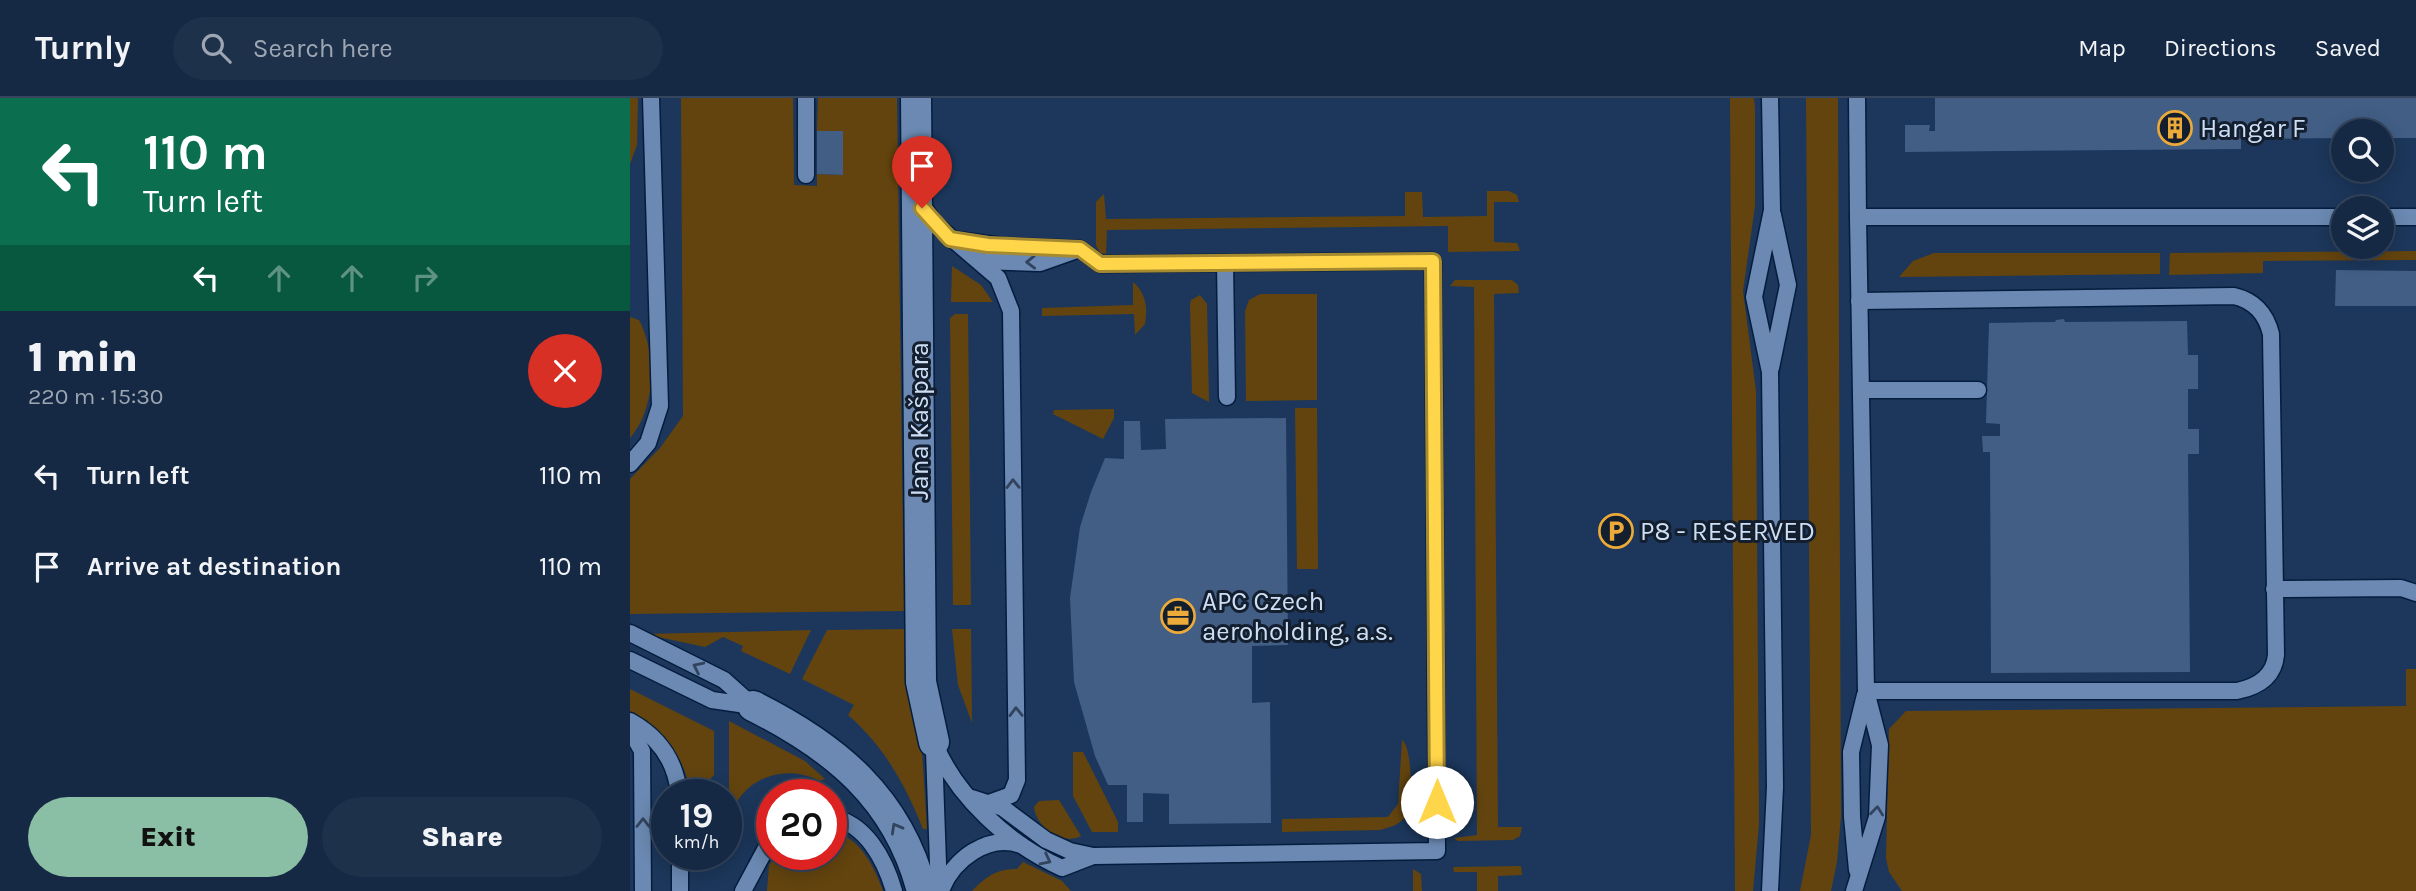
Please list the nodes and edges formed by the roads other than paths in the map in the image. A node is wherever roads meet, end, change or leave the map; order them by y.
1 (652, 98) edge
2 (806, 98) edge
3 (916, 98) edge
4 (1770, 98) edge
5 (1857, 98) edge
6 (806, 176) dead end
7 (917, 191) junction
8 (1772, 210) junction
9 (1858, 217) junction
10 (2331, 217) edge
11 (2394, 217) edge
12 (2416, 217) edge
13 (950, 239) junction
14 (1080, 249) junction
15 (980, 261) junction
16 (1226, 263) junction
17 (1859, 301) junction
18 (1770, 372) junction
19 (1862, 390) junction
20 (1978, 390) dead end
21 (1227, 397) dead end
22 (630, 464) edge
23 (2274, 589) junction
24 (2416, 593) edge
25 (630, 633) edge
26 (630, 660) edge
27 (1866, 691) junction
28 (753, 706) junction
29 (630, 721) edge
30 (630, 729) edge
31 (934, 742) junction
32 (675, 779) edge
33 (972, 798) junction
34 (989, 803) junction
35 (847, 821) edge
36 (1024, 846) junction
37 (1093, 856) junction
38 (755, 866) joint
39 (680, 870) edge
40 (1856, 883) edge
41 (643, 891) edge
42 (680, 891) edge
43 (743, 891) edge
44 (756, 891) edge
45 (894, 891) edge
46 (922, 891) edge
47 (940, 891) edge
48 (1770, 891) edge

1 - 22 lane
2 - 6 lane
3 - 7 street, Jana Kašpara
4 - 8 lane
5 - 9 lane
7 - 13 lane
7 - 31 street, Jana Kašpara
8 - 18 lane
8 - 18 lane
9 - 10 lane
9 - 17 lane
11 - 12 lane
13 - 14 lane
13 - 15 lane
14 -> 15 lane
14 - 16 lane
34 -> 15 lane
16 - 21 lane
16 - 37 lane
17 - 19 lane
17 - 23 lane
18 - 48 lane
19 - 20 lane
19 - 27 lane
23 - 24 lane
23 - 27 lane
28 -> 25 lane
26 - 28 lane
27 - 40 lane
40 -> 27 lane
46 -> 28 street
29 - 32 lane
41 -> 30 lane
31 - 33 lane
31 - 47 lane
33 - 34 lane
33 - 36 lane
34 - 37 lane
35 - 45 lane
36 -> 37 lane
36 - 47 lane
38 - 43 lane
38 - 44 lane
39 - 42 lane

